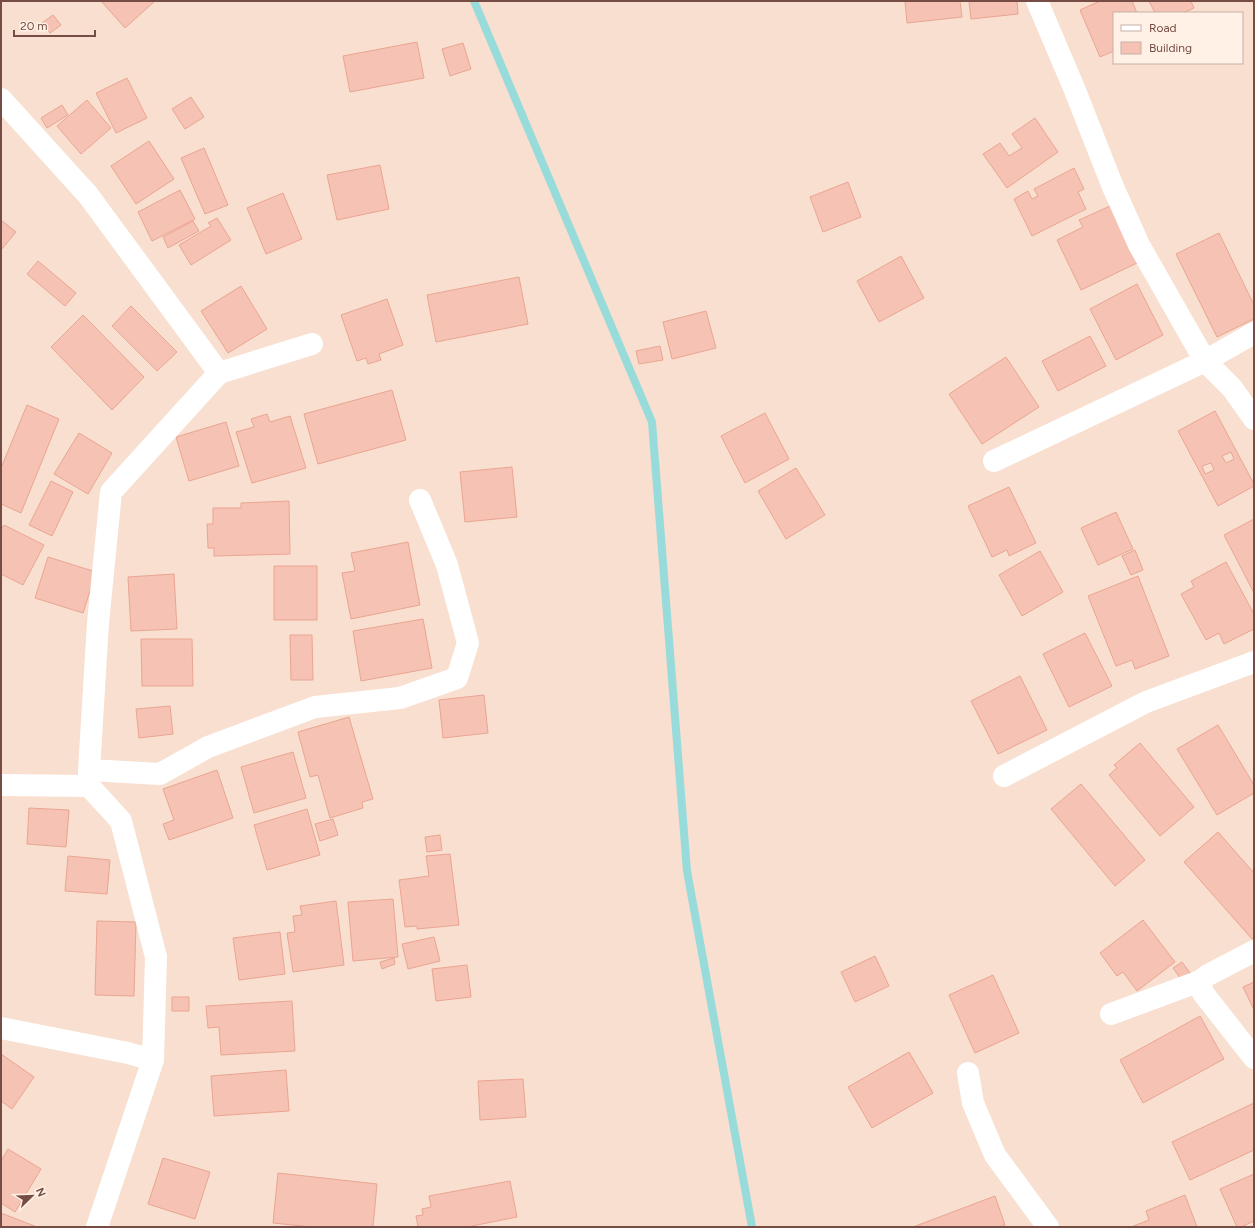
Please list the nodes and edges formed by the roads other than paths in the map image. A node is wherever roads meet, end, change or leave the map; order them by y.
1 (1037, 1) edge
2 (1, 99) edge
3 (1254, 333) edge
4 (312, 344) dead end
5 (1205, 361) junction
6 (219, 374) junction
7 (1254, 419) edge
8 (994, 461) dead end
9 (420, 500) dead end
10 (1254, 662) edge
11 (1004, 776) dead end
12 (89, 778) junction
13 (1, 785) edge
14 (1254, 951) edge
15 (1200, 981) junction
16 (1111, 1014) dead end
17 (1, 1028) edge
18 (1254, 1058) edge
19 (153, 1060) junction
20 (968, 1073) dead end
21 (97, 1227) edge
22 (1048, 1227) edge

1 - 5 street
2 - 6 street
3 - 5 street
4 - 6 street
5 - 7 street
5 - 8 street
6 - 12 street
9 - 12 street
10 - 11 street
12 - 13 street
12 - 19 street
14 - 15 street
15 - 16 street
15 - 18 street
17 - 19 street
19 - 21 street
20 - 22 street

